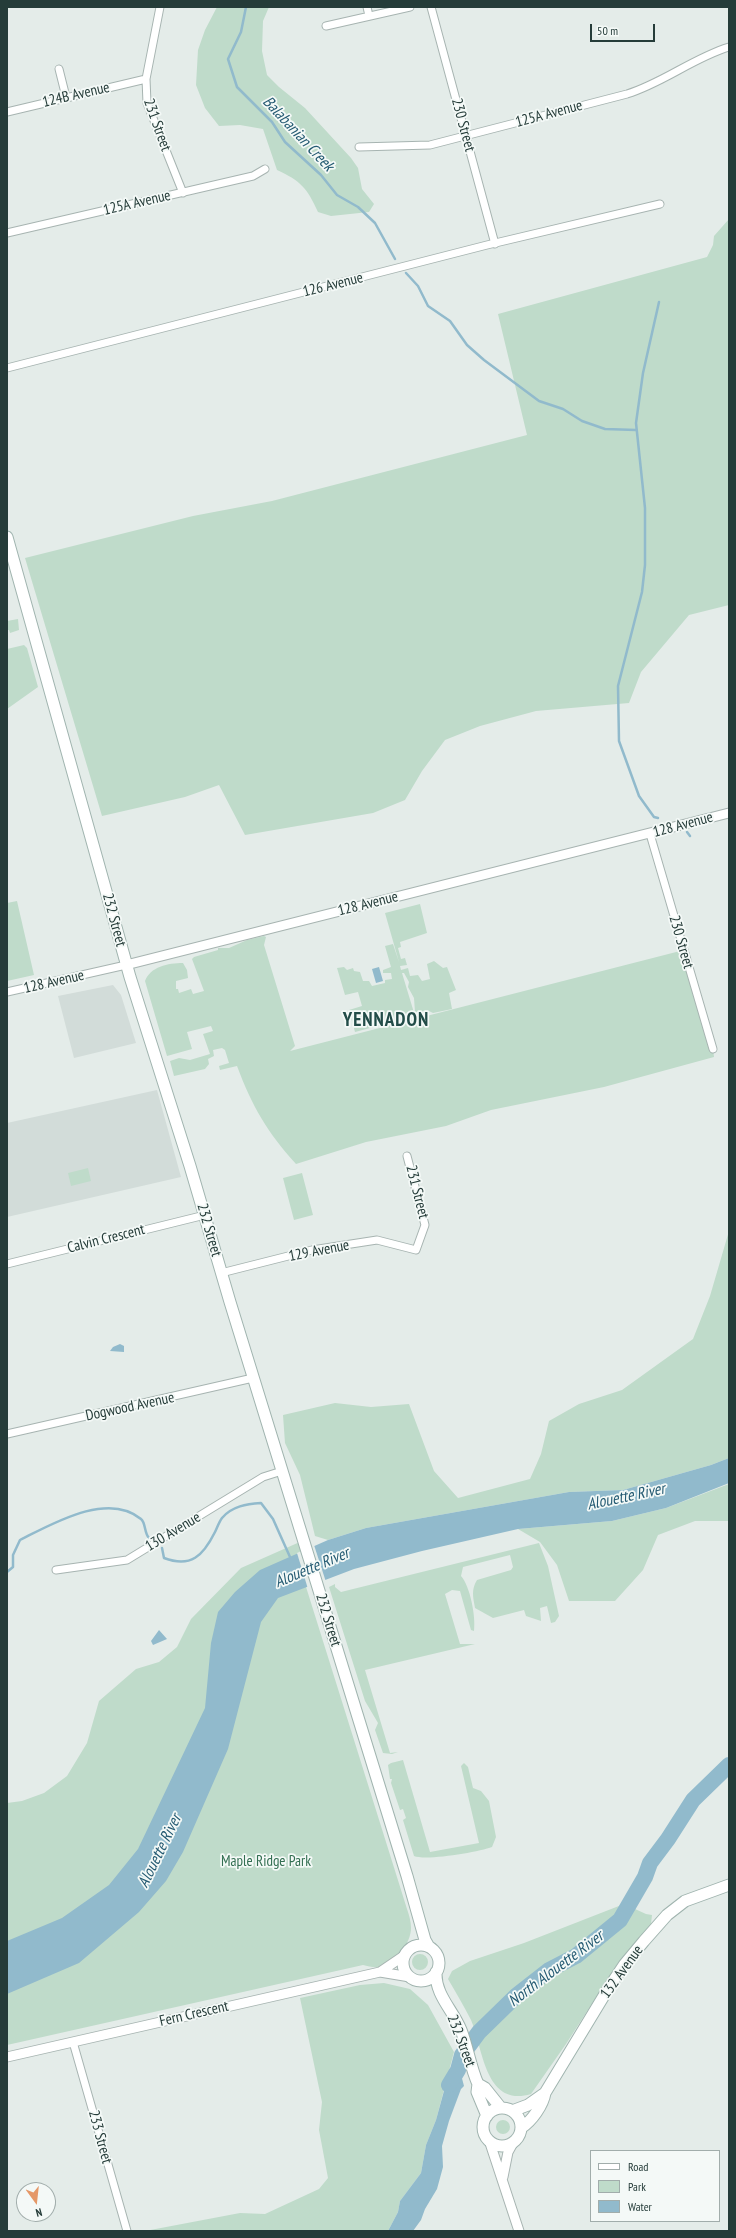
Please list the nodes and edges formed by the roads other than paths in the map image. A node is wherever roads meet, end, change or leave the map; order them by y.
1 (160, 7) edge
2 (367, 7) edge
3 (410, 7) edge
4 (431, 7) edge
5 (369, 16) junction
6 (326, 26) dead end
7 (729, 47) edge
8 (59, 69) dead end
9 (146, 79) junction
10 (66, 97) junction
11 (7, 112) edge
12 (466, 136) junction
13 (359, 147) dead end
14 (265, 169) dead end
15 (183, 193) junction
16 (660, 204) dead end
17 (7, 233) edge
18 (495, 244) junction
19 (7, 368) edge
20 (7, 537) edge
21 (729, 813) edge
22 (650, 834) junction
23 (126, 965) junction
24 (7, 992) edge
25 (713, 1049) dead end
26 (407, 1156) dead end
27 (205, 1215) junction
28 (416, 1250) joint
29 (7, 1264) edge
30 (221, 1274) junction
31 (253, 1378) junction
32 (7, 1434) edge
33 (282, 1471) junction
34 (56, 1570) dead end
35 (729, 1885) edge
36 (419, 1920) junction
37 (429, 1947) junction
38 (407, 1952) junction
39 (380, 1972) junction
40 (436, 1972) junction
41 (415, 1979) junction
42 (442, 1999) junction
43 (73, 2042) junction
44 (7, 2057) edge
45 (476, 2080) junction
46 (545, 2093) junction
47 (501, 2108) junction
48 (512, 2111) junction
49 (486, 2116) junction
50 (521, 2128) junction
51 (489, 2140) junction
52 (513, 2143) junction
53 (502, 2178) junction
54 (127, 2231) edge
55 (519, 2231) edge

1 - 9 street, 231 Street
2 - 5 street
3 - 5 street
4 - 12 street, 230 Street
5 - 6 street
7 - 12 street, 125A Avenue
8 - 10 street
9 - 10 street, 124B Avenue
9 - 15 street, 231 Street
10 - 11 street, 124B Avenue
12 - 13 street, 125A Avenue
12 - 18 street, 230 Street
14 - 15 street, 125A Avenue
15 - 17 street, 125A Avenue
16 - 18 street, 126 Avenue
18 - 19 street, 126 Avenue
20 - 23 main road, 232 Street
21 - 22 street, 128 Avenue
22 - 23 street, 128 Avenue
22 - 25 street, 230 Street
23 - 24 street, 128 Avenue
23 - 27 main road, 232 Street
26 - 28 street, 231 Street
27 - 29 street, Calvin Crescent
27 - 30 main road, 232 Street
28 - 30 street, 129 Avenue
30 - 31 main road, 232 Street
31 - 32 street, Dogwood Avenue
31 - 33 main road, 232 Street
33 - 34 street, 130 Avenue
33 - 36 main road, 232 Street
35 - 46 main road, 132 Avenue
36 - 37 main road, 232 Street
36 - 38 main road
37 - 38 main road
37 - 40 main road
38 - 39 street, Fern Crescent
38 - 41 main road
39 - 41 street, Fern Crescent
39 - 43 street, Fern Crescent
40 - 41 main road
40 - 42 main road, 232 Street
41 - 42 main road, 232 Street
42 - 45 main road, 232 Street
43 - 44 street, Fern Crescent
43 - 54 street, 233 Street
45 - 47 main road, 232 Street
45 - 49 main road, 232 Street
46 - 48 main road, 132 Avenue
46 - 50 main road, 132 Avenue
47 - 48 main road
47 - 49 main road
48 - 50 main road
49 - 51 main road
50 - 52 main road
51 - 52 main road
51 - 53 street
52 - 53 street
53 - 55 street

